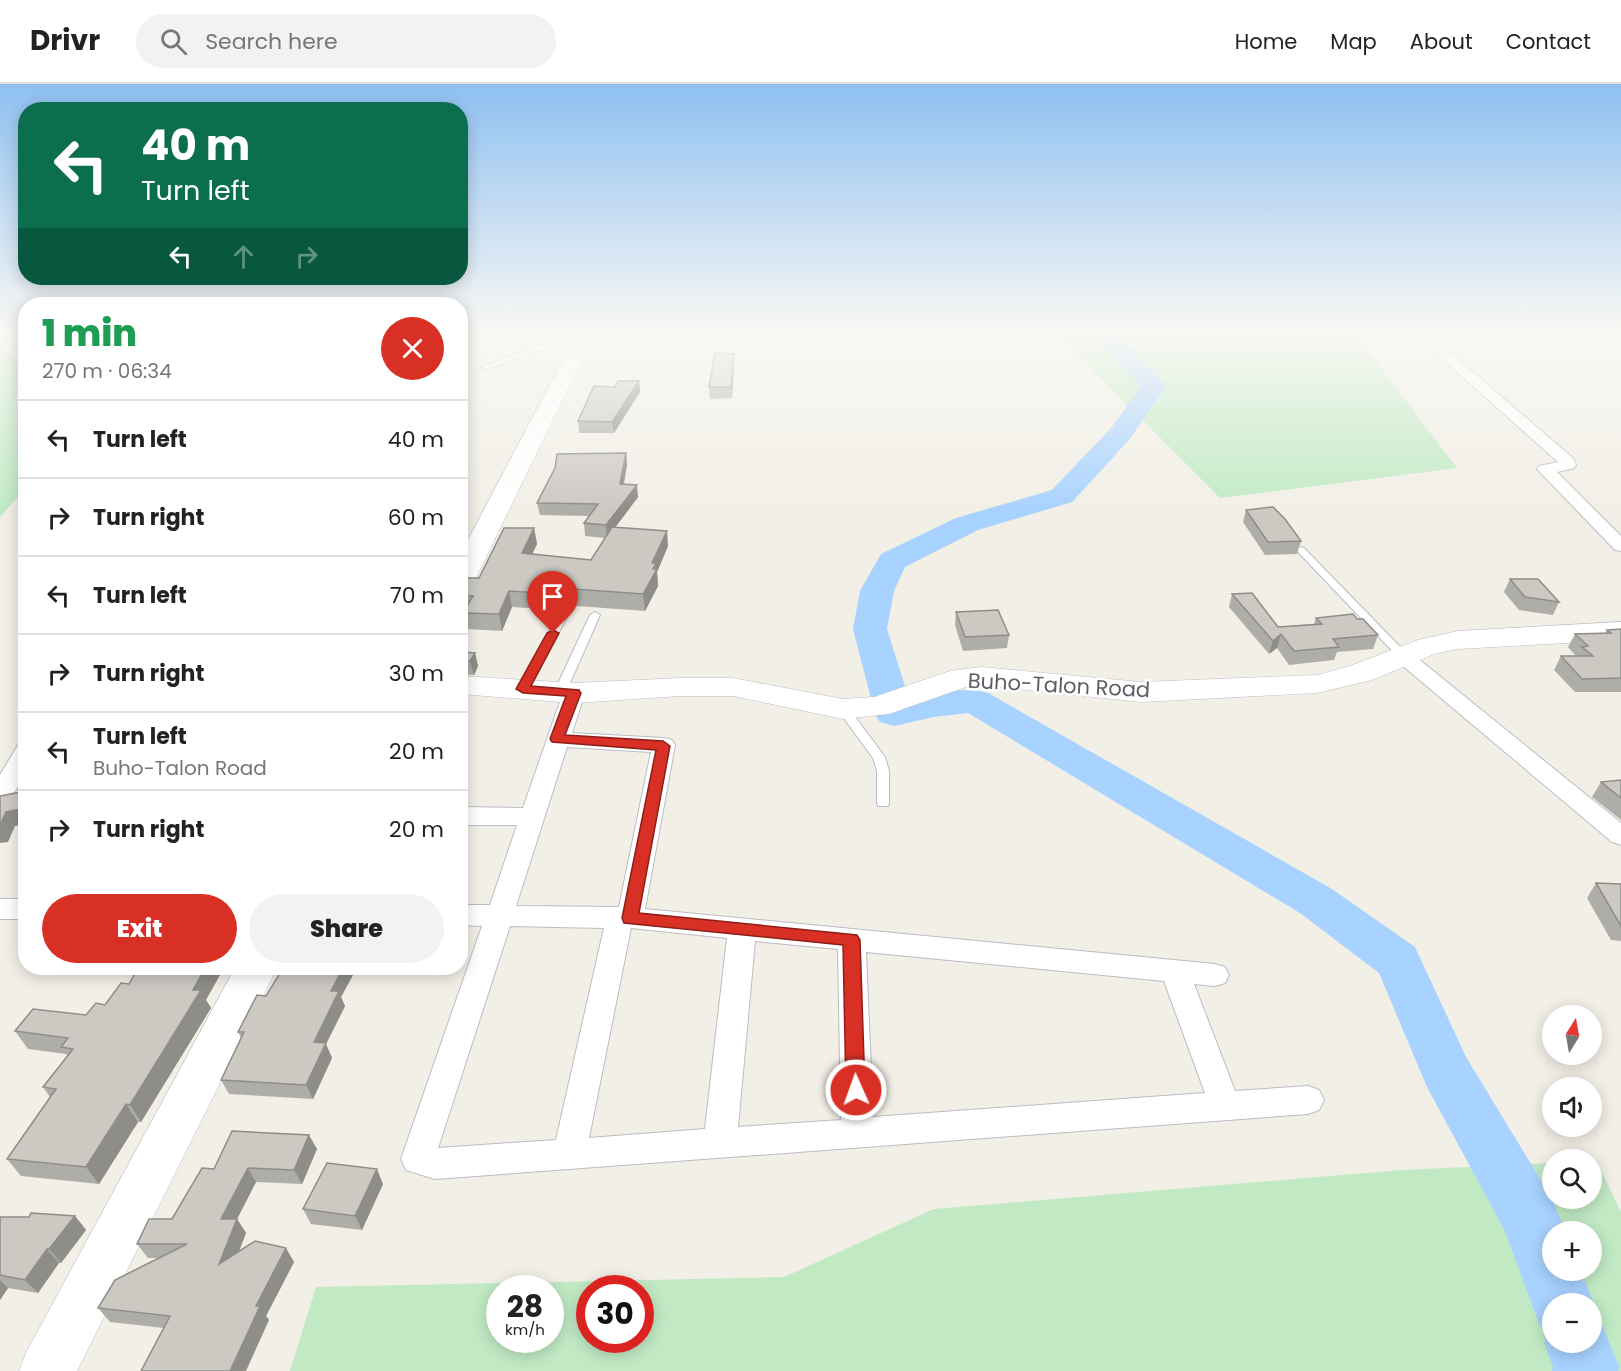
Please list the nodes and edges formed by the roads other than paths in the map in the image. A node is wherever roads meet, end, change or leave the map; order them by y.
1 (556, 391) edge
2 (1486, 391) edge
3 (1621, 546) edge
4 (1301, 550) edge
5 (468, 566) edge
6 (563, 615) dead end
7 (595, 615) dead end
8 (1621, 631) edge
9 (1404, 657) junction
10 (468, 686) edge
11 (523, 689) junction
12 (567, 692) junction
13 (843, 709) junction
14 (557, 739) junction
15 (18, 764) edge
16 (0, 796) edge
17 (883, 803) dead end
18 (468, 816) edge
19 (531, 817) junction
20 (1621, 836) edge
21 (0, 909) edge
22 (18, 909) edge
23 (468, 915) edge
24 (498, 915) junction
25 (625, 918) junction
26 (742, 929) junction
27 (852, 940) junction
28 (1175, 971) junction
29 (252, 975) edge
30 (1215, 975) dead end
31 (1308, 1100) dead end
32 (1225, 1106) junction
33 (857, 1133) junction
34 (720, 1143) junction
35 (569, 1154) junction
36 (47, 1371) edge

1 - 5 street
2 - 3 street
4 - 9 lane
6 - 11 lane
7 - 12 lane
8 - 9 street, Buho-Talon Road
9 - 13 street, Buho-Talon Road
9 - 20 street
10 - 11 street, Buho-Talon Road
11 - 12 street, Buho-Talon Road
12 - 13 street, Buho-Talon Road
12 - 14 street
13 - 17 lane
14 - 19 street
14 - 25 street
15 - 16 street
18 - 19 street
19 - 24 street
21 - 22 street
23 - 24 street
24 - 25 street
24 - 35 street
25 - 26 street
25 - 35 street
26 - 27 street
26 - 34 street
27 - 28 street
27 - 33 street
28 - 30 street
28 - 32 street
29 - 36 street
31 - 32 street
32 - 33 street
33 - 34 street
34 - 35 street

